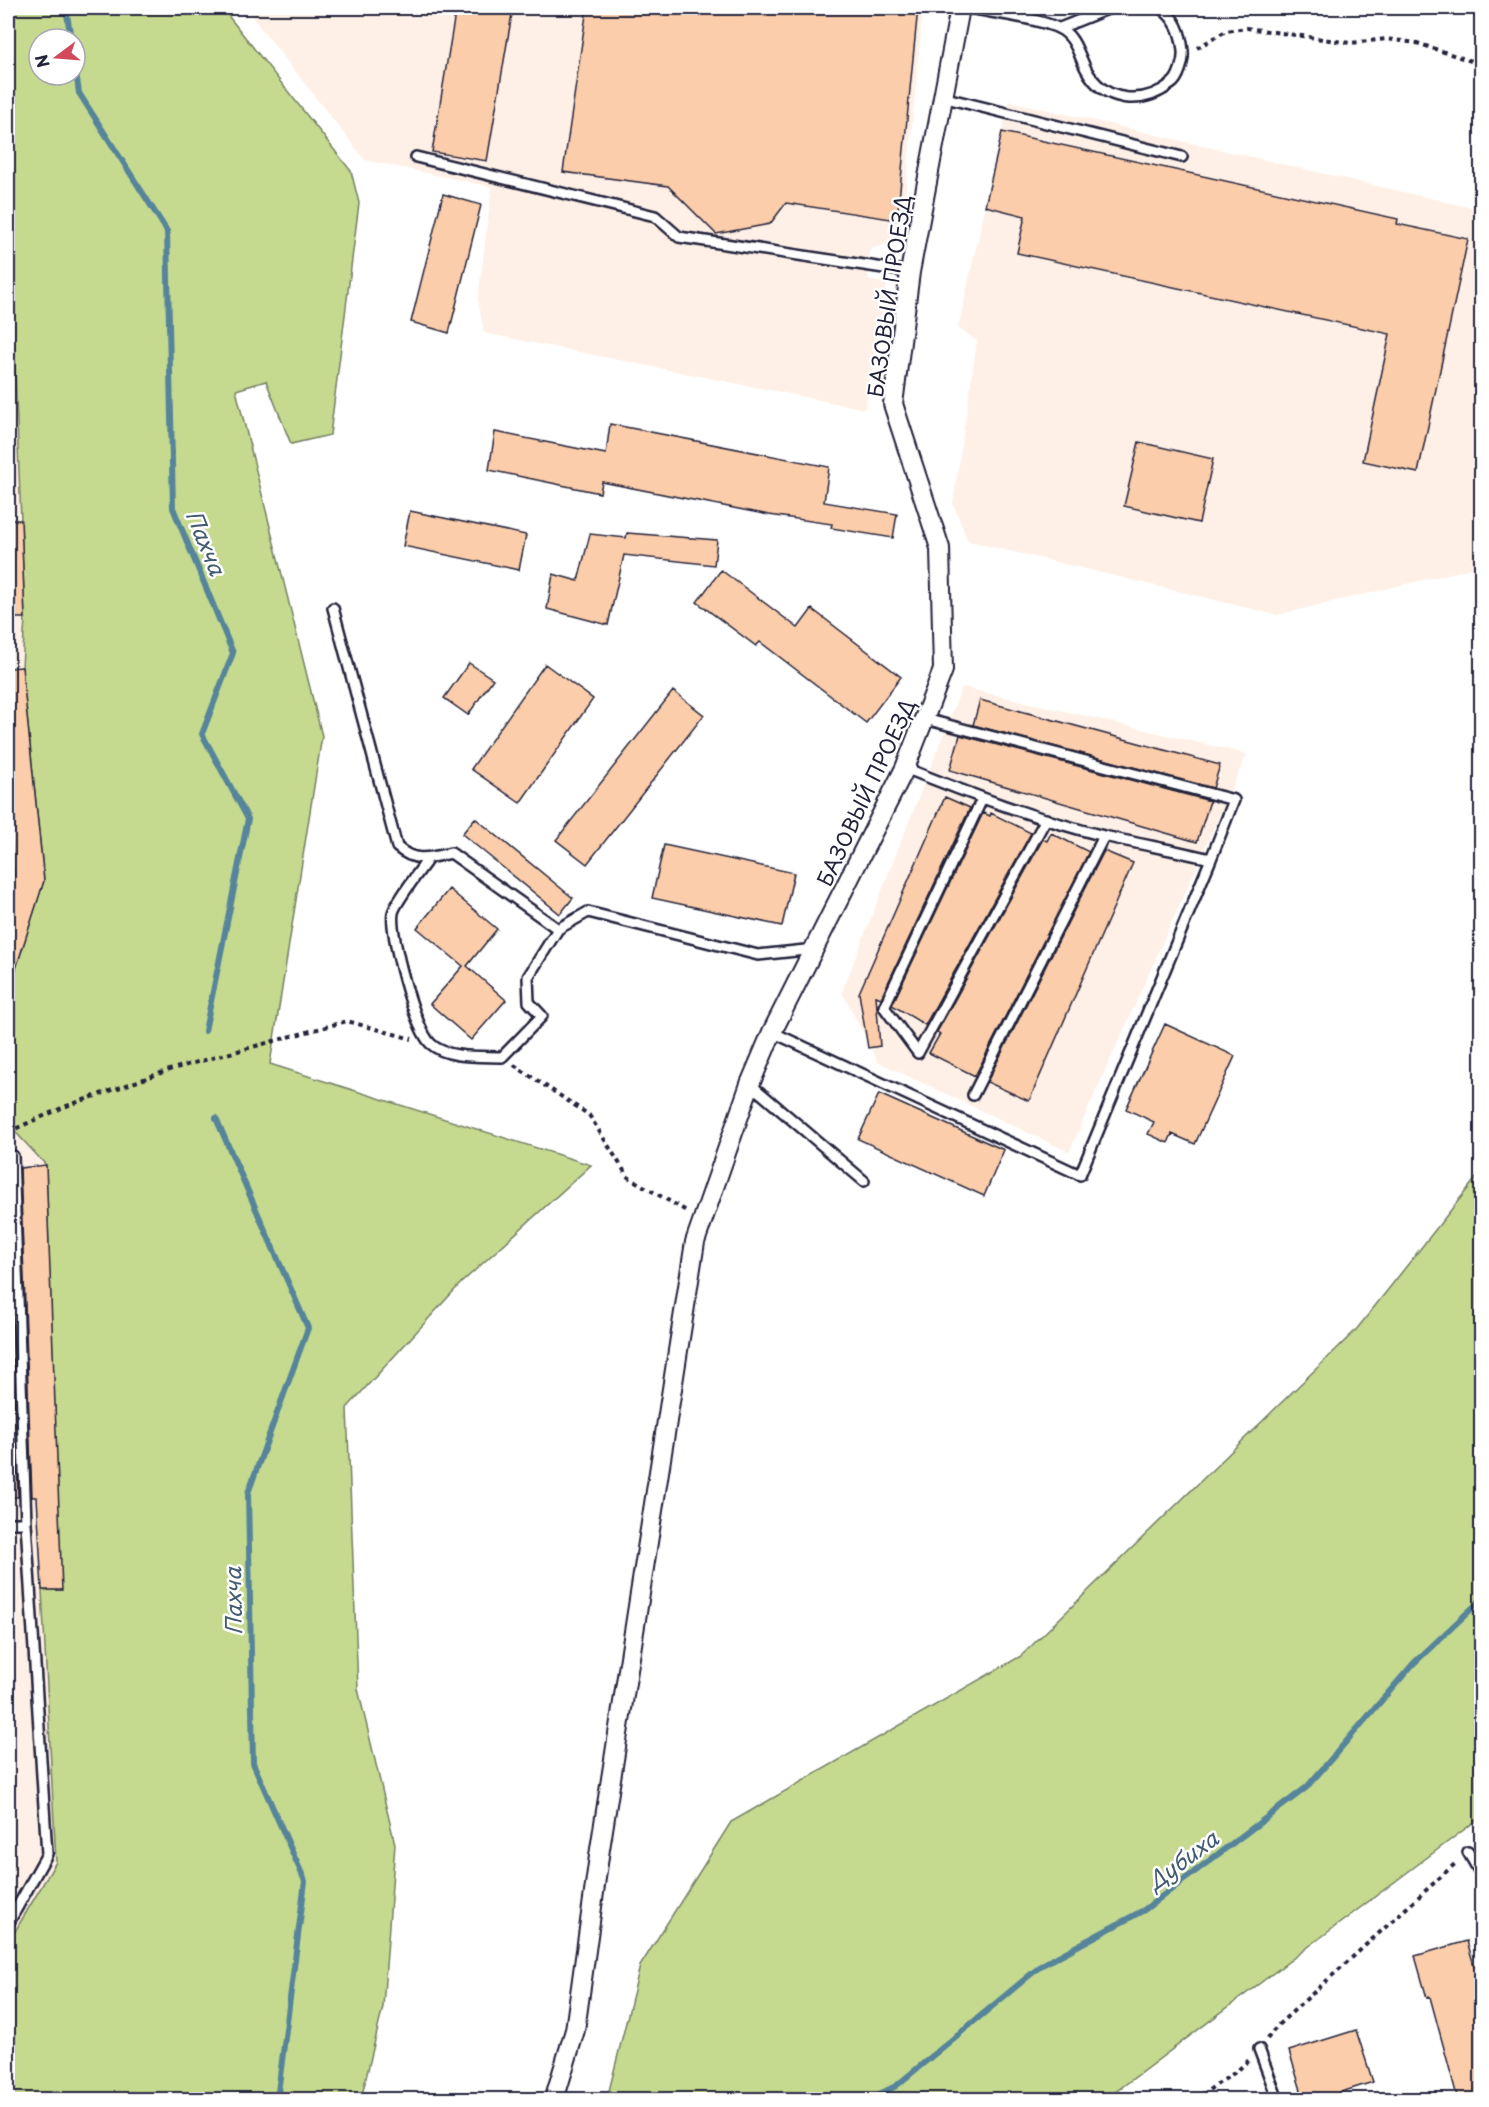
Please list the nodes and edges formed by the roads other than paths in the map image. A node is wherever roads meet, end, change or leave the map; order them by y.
1 (960, 8) edge
2 (968, 8) edge
3 (1110, 8) edge
4 (1161, 8) edge
5 (1060, 28) junction
6 (942, 98) junction
7 (416, 158) dead end
8 (1182, 158) dead end
9 (910, 272) junction
10 (333, 608) dead end
11 (925, 719) junction
12 (905, 768) junction
13 (982, 799) junction
14 (1046, 819) junction
15 (1104, 836) junction
16 (428, 859) junction
17 (1211, 859) junction
18 (558, 929) junction
19 (816, 949) junction
20 (772, 1032) junction
21 (750, 1084) junction
22 (973, 1095) dead end
23 (8, 1156) edge
24 (864, 1180) dead end
25 (8, 1523) edge
26 (26, 1523) junction
27 (1468, 1852) road end
28 (1482, 1876) edge
29 (8, 1924) edge
30 (1259, 2049) road end
31 (554, 2100) edge
32 (1278, 2100) edge

1 - 6 street, БАЗОВЫЙ ПРОЕЗД
2 - 5 lane
3 - 5 lane
4 - 5 lane
6 - 8 lane
6 - 9 street, БАЗОВЫЙ ПРОЕЗД
7 - 9 lane
9 - 11 street, БАЗОВЫЙ ПРОЕЗД
10 - 16 lane
11 - 12 street, БАЗОВЫЙ ПРОЕЗД
11 - 17 lane
12 - 13 lane
12 - 19 street, БАЗОВЫЙ ПРОЕЗД
13 - 14 lane
13 - 14 lane
14 - 15 lane
15 - 17 lane
15 - 22 lane
16 - 18 lane
16 - 18 lane
17 - 20 lane
18 - 19 lane
19 - 20 street, БАЗОВЫЙ ПРОЕЗД
20 - 21 street, БАЗОВЫЙ ПРОЕЗД
21 - 24 lane
21 - 31 street, БАЗОВЫЙ ПРОЕЗД
23 - 26 lane
25 - 26 lane
26 - 29 lane
27 - 28 lane
30 - 32 lane

